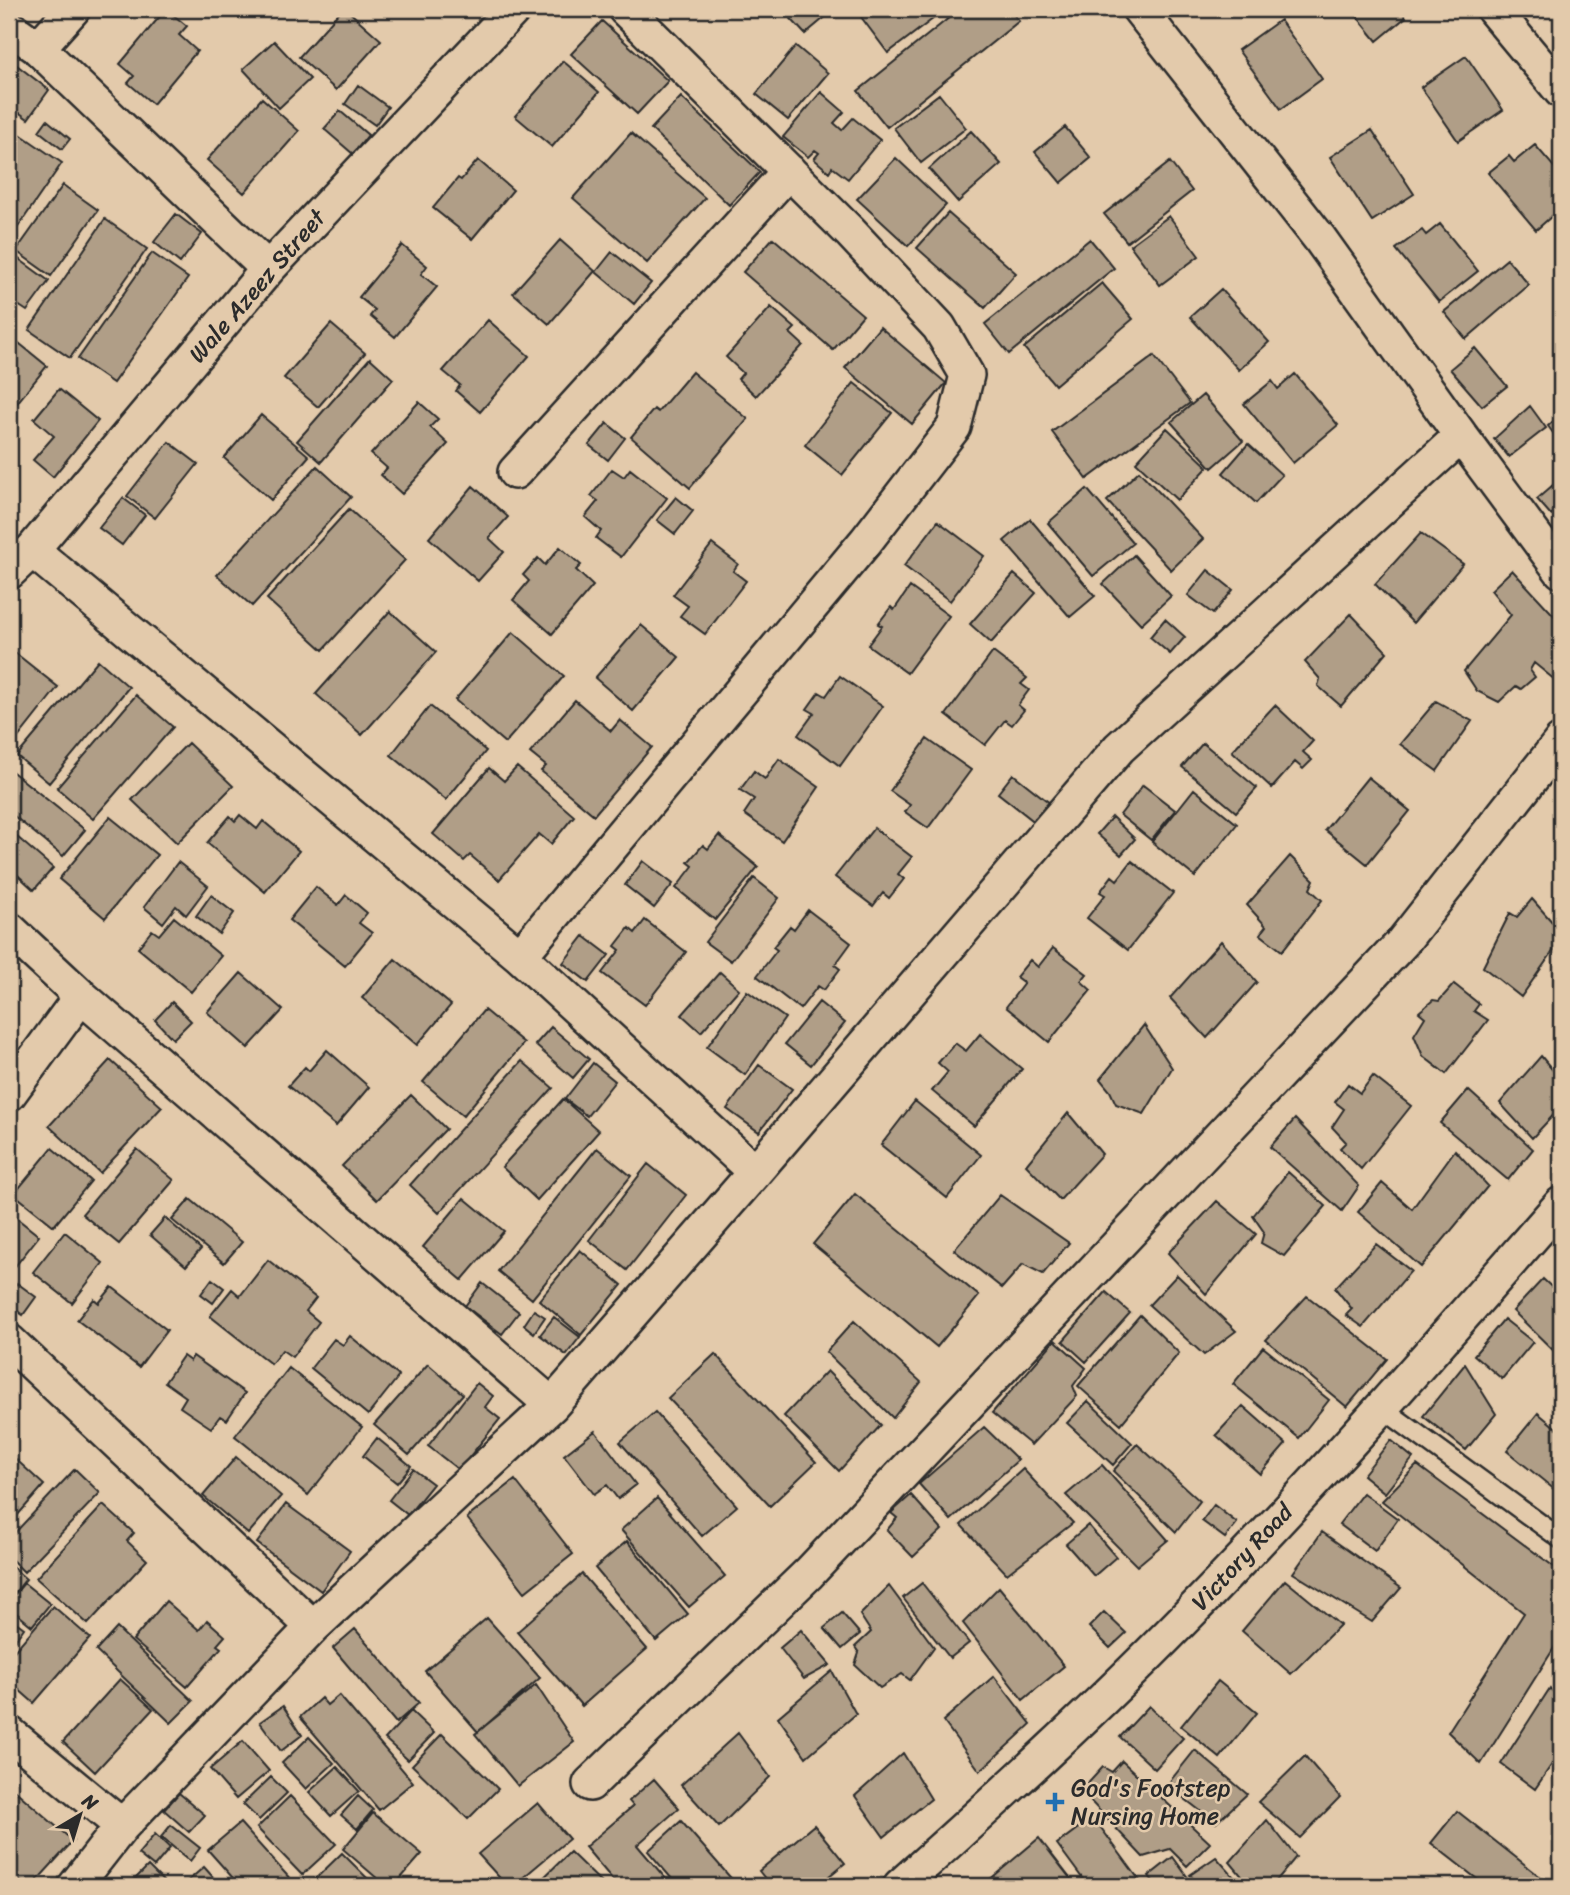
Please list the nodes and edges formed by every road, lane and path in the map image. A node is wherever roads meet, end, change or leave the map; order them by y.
1 (73, 9) edge
2 (514, 9) edge
3 (625, 9) edge
4 (1139, 9) edge
5 (1493, 9) edge
6 (9, 27) edge
7 (38, 48) junction
8 (1561, 90) edge
9 (789, 171) junction
10 (268, 269) junction
11 (1461, 436) junction
12 (515, 472) dead end
13 (32, 550) junction
14 (1561, 571) edge
15 (9, 572) edge
16 (1561, 741) edge
17 (9, 929) edge
18 (520, 956) junction
19 (81, 996) junction
20 (9, 1094) edge
21 (755, 1172) junction
22 (1561, 1204) edge
23 (9, 1341) edge
24 (552, 1405) junction
25 (1382, 1408) junction
26 (1561, 1539) edge
27 (313, 1627) junction
28 (9, 1733) edge
29 (590, 1784) dead end
30 (122, 1826) junction
31 (75, 1886) edge
32 (900, 1886) edge

1 - 7 street
2 - 10 street, Wale Azeez Street
3 - 9 street
4 - 11 street
5 - 8 street
6 - 7 street
7 - 10 street
9 - 12 street
9 - 18 street
10 - 13 street, Wale Azeez Street
11 - 14 street
11 - 21 street
13 - 15 street, Wale Azeez Street
13 - 18 street
16 - 29 street
17 - 19 street
18 - 21 street
19 - 20 street
19 - 24 street
21 - 24 street
22 - 25 street, Victory Road
23 - 27 street
24 - 27 street
25 - 26 lane
25 - 32 street, Victory Road
27 - 30 street
28 - 30 street
30 - 31 street

